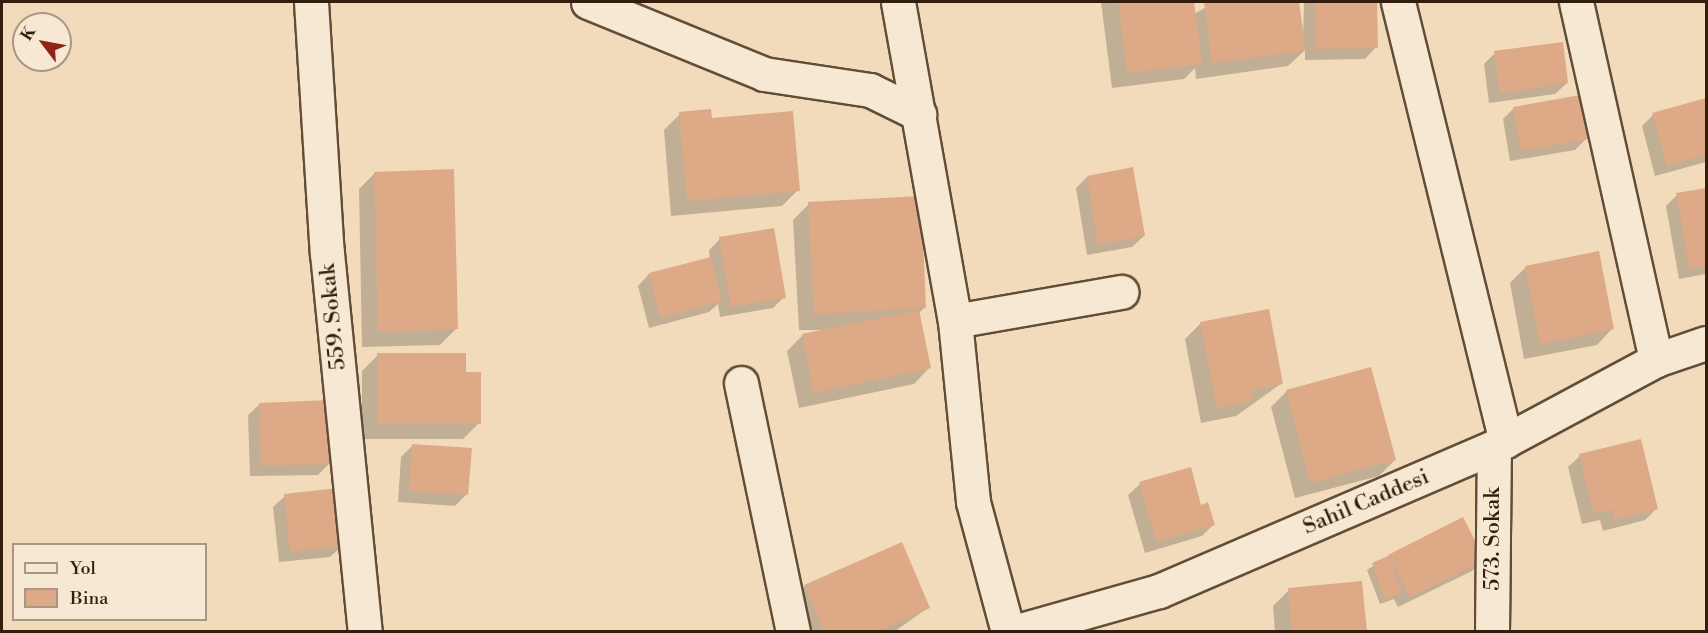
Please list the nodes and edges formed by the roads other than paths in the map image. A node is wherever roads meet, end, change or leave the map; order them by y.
1 (311, 2) edge
2 (588, 2) edge
3 (898, 2) edge
4 (1398, 2) edge
5 (1576, 2) edge
6 (919, 114) junction
7 (1122, 292) dead end
8 (955, 321) junction
9 (1707, 343) edge
10 (1656, 360) junction
11 (741, 383) dead end
12 (1500, 444) junction
13 (365, 632) edge
14 (793, 632) edge
15 (1008, 632) edge
16 (1014, 632) edge
17 (1492, 632) edge

1 - 13 street, 559. Sokak
2 - 6 street
3 - 6 street
4 - 12 street, 573. Sokak
5 - 10 street
6 - 8 street
7 - 8 street
8 - 15 street
9 - 10 street, Sahil Caddesi
10 - 12 street, Sahil Caddesi
11 - 14 street
12 - 16 street, Sahil Caddesi
12 - 17 street, 573. Sokak

